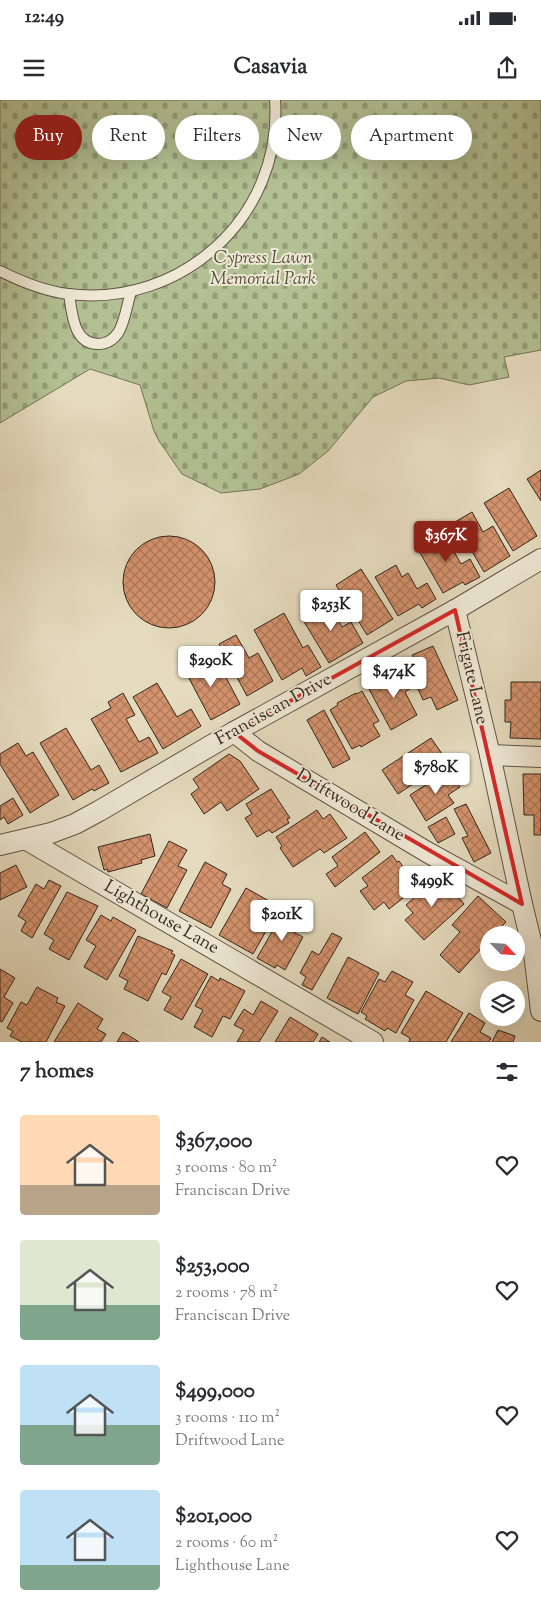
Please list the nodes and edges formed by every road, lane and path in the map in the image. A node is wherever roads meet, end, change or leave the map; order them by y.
1 (275, 100) edge
2 (0, 270) edge
3 (131, 292) junction
4 (68, 294) junction
5 (541, 559) edge
6 (455, 610) junction
7 (234, 732) junction
8 (490, 755) junction
9 (541, 757) edge
10 (26, 840) junction
11 (0, 845) edge
12 (522, 904) junction
13 (538, 953) edge
14 (541, 1011) edge
15 (373, 1042) edge

1 - 3 lane
2 - 4 lane
3 - 4 lane
3 - 4 lane
5 - 6 street, Franciscan Drive
6 - 7 street, Franciscan Drive
6 - 8 street, Frigate Lane
7 - 10 street, Franciscan Drive
7 - 12 street, Driftwood Lane
8 - 9 street
8 - 12 street, Frigate Lane
10 - 11 street, Franciscan Drive
10 - 15 street, Lighthouse Lane
12 - 13 street, Frigate Lane
13 - 14 street, Frigate Lane

